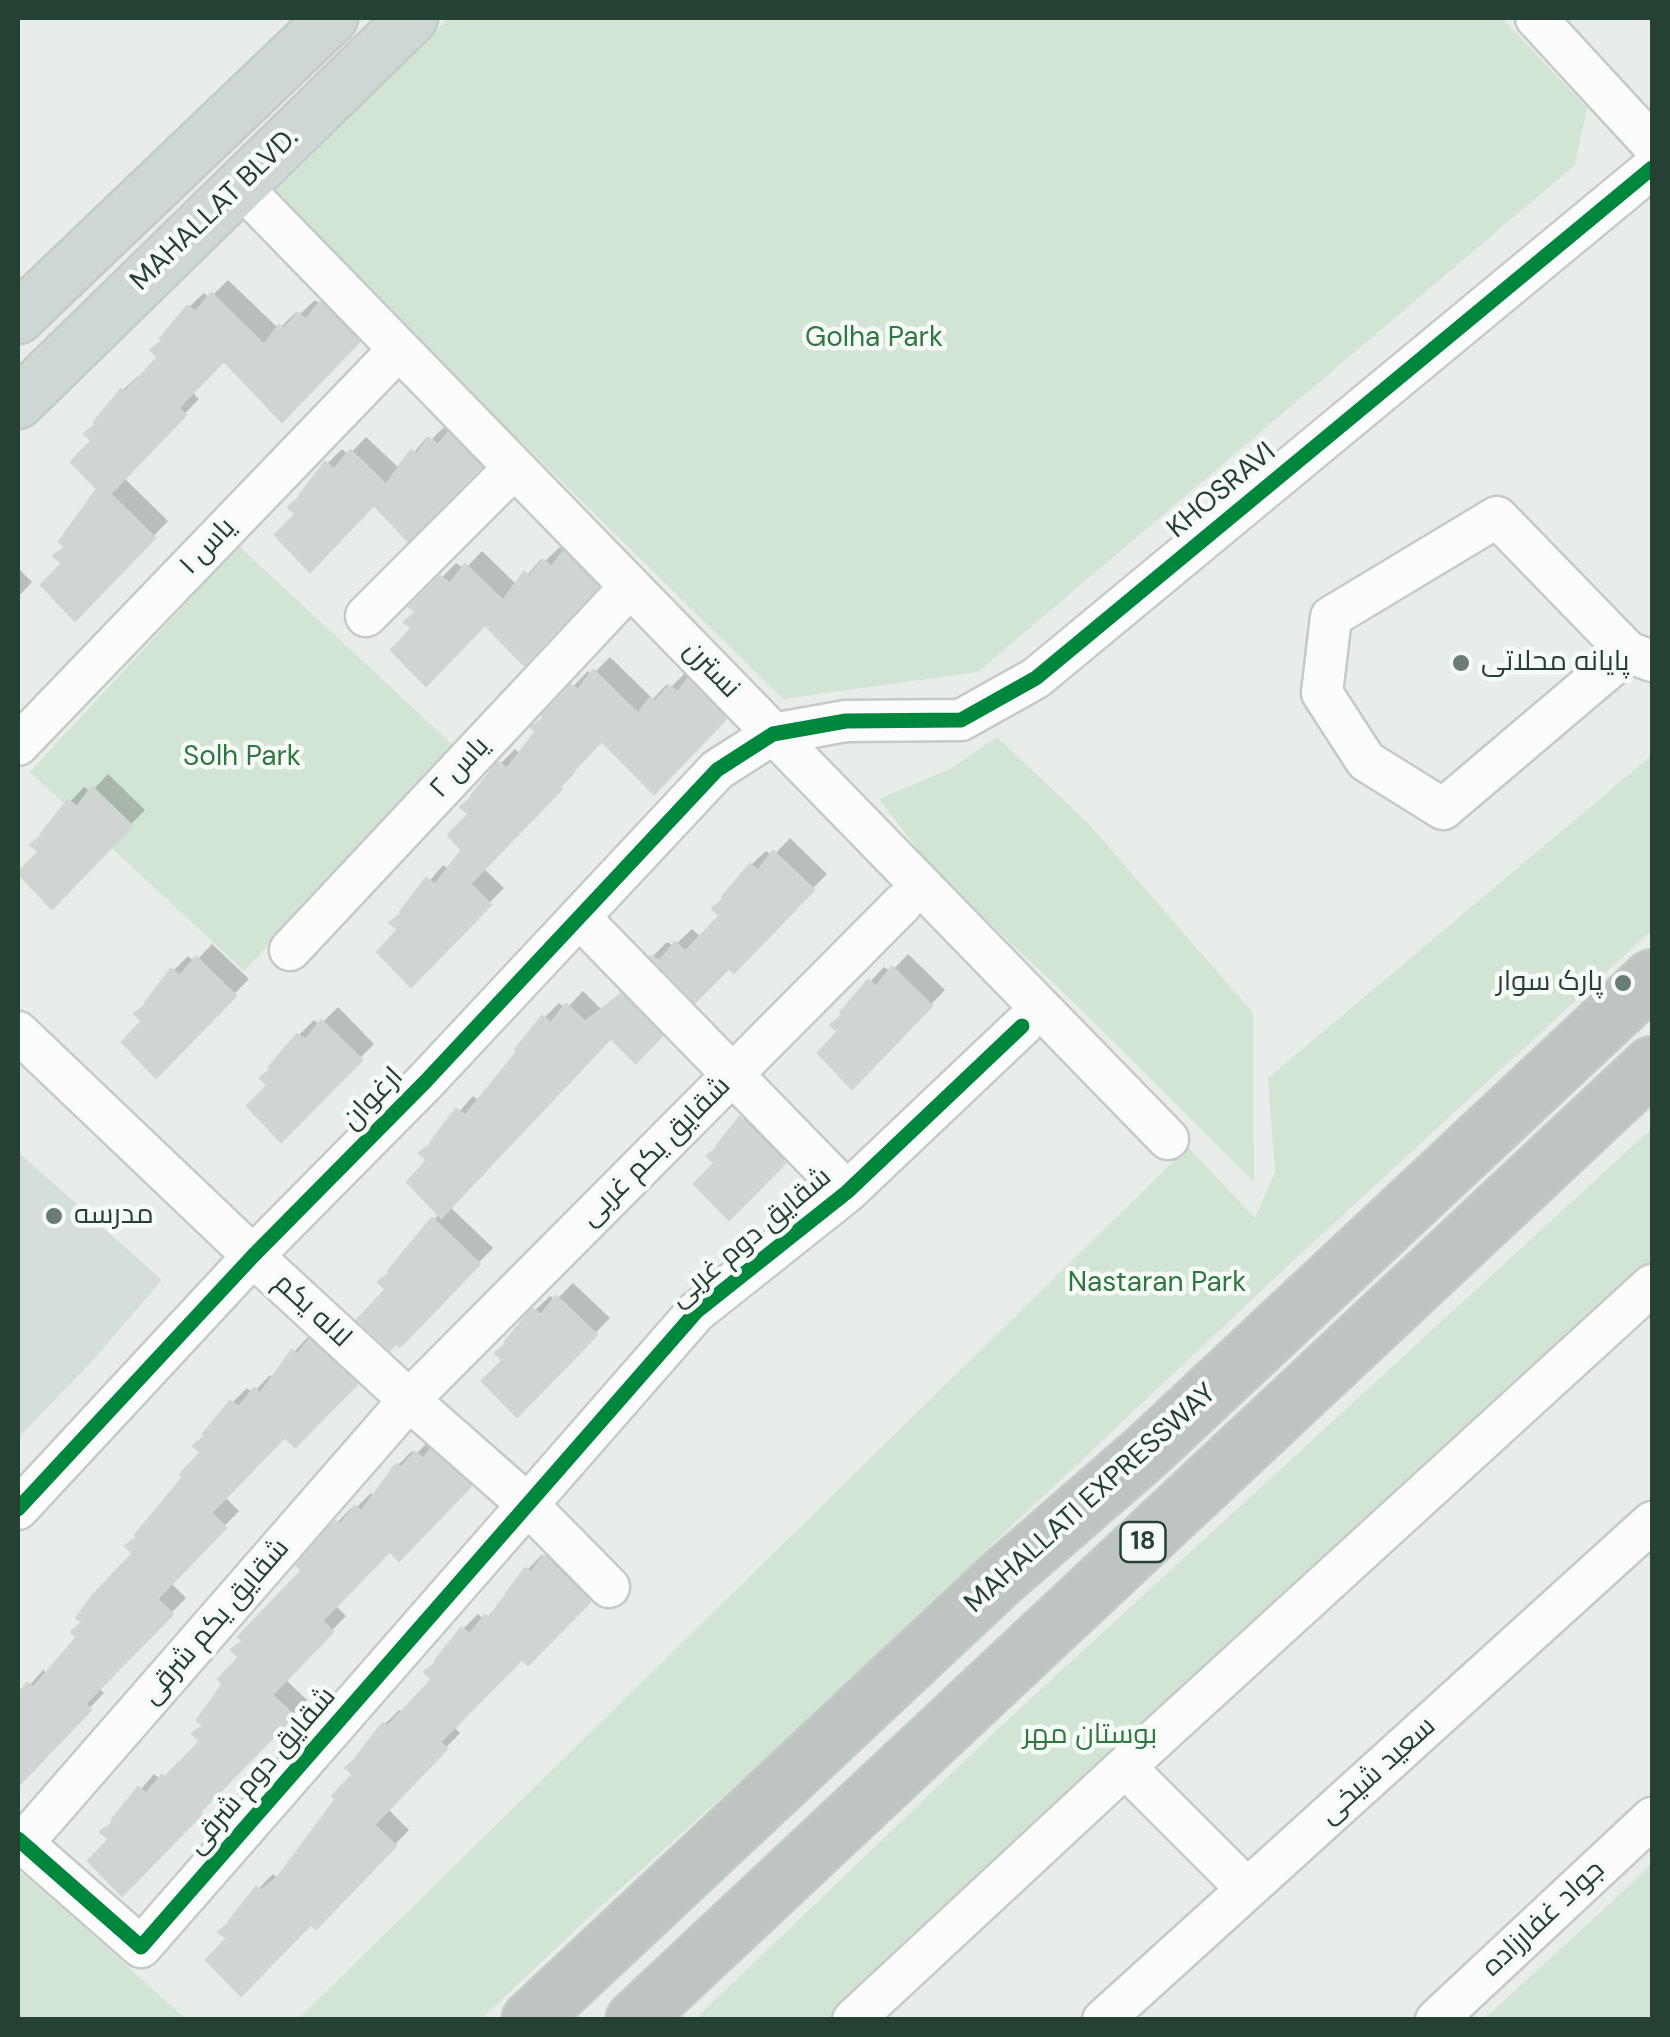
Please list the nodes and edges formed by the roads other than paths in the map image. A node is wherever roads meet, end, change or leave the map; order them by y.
1 (332, 18) edge
2 (412, 18) edge
3 (1536, 18) edge
4 (1652, 144) edge
5 (1652, 168) edge
6 (255, 202) dead end
7 (18, 318) edge
8 (398, 349) junction
9 (18, 404) edge
10 (514, 468) junction
11 (630, 586) junction
12 (366, 616) dead end
13 (1640, 657) edge
14 (773, 734) junction
15 (18, 746) edge
16 (902, 904) dead end
17 (579, 918) junction
18 (290, 950) dead end
19 (1652, 978) edge
20 (1022, 1026) dead end
21 (18, 1032) edge
22 (1652, 1065) edge
23 (733, 1075) junction
24 (1168, 1139) dead end
25 (847, 1192) junction
26 (253, 1256) junction
27 (1652, 1284) edge
28 (1306, 1304) junction
29 (1344, 1355) junction
30 (410, 1400) junction
31 (1146, 1452) junction
32 (1188, 1500) junction
33 (528, 1504) junction
34 (18, 1509) edge
35 (1652, 1522) edge
36 (610, 1586) dead end
37 (1126, 1767) junction
38 (1652, 1818) edge
39 (20, 1841) edge
40 (1247, 1890) junction
41 (530, 2020) edge
42 (634, 2020) edge
43 (854, 2020) edge
44 (1103, 2020) edge
45 (1436, 2020) edge

1 - 7 main road, MAHALLAT BLVD.
2 - 9 main road, MAHALLAT BLVD.
3 - 4 street
5 - 14 street, KHOSRAVI
6 - 8 street, نسترن
8 - 10 street, نسترن
8 - 15 street, یاس ۱
10 - 11 street, نسترن
10 - 12 street
11 - 14 street, نسترن
11 - 18 street, یاس ۲
13 - 13 street
14 - 17 street, ارغوان
14 - 24 street, نسترن
16 - 23 street, شقایق یکم غربی
17 - 23 street
17 - 26 street, ارغوان
19 - 28 highway, MAHALLATI EXPRESSWAY / 18
20 - 25 street, شقایق دوم غربی
21 - 26 street, لاله یکم
22 - 29 highway, 18
23 - 25 street
23 - 30 street, شقایق یکم غربی
25 - 33 street, شقایق دوم غربی
26 - 30 street, لاله یکم
26 - 34 street, ارغوان
27 - 37 street
28 - 29 highway
28 - 31 highway, MAHALLATI EXPRESSWAY / 18
29 - 32 highway, 18
30 - 33 street, لاله یکم
30 - 39 street, شقایق یکم شرقی
31 - 32 highway
31 - 41 highway, MAHALLATI EXPRESSWAY / 18
32 - 42 highway, 18
33 - 36 street, لاله یکم
33 - 39 street, شقایق دوم شرقی
35 - 40 street, سعید شیخی
37 - 40 street
37 - 43 street
38 - 45 street, جواد غفارزاده
40 - 44 street, سعید شیخی

